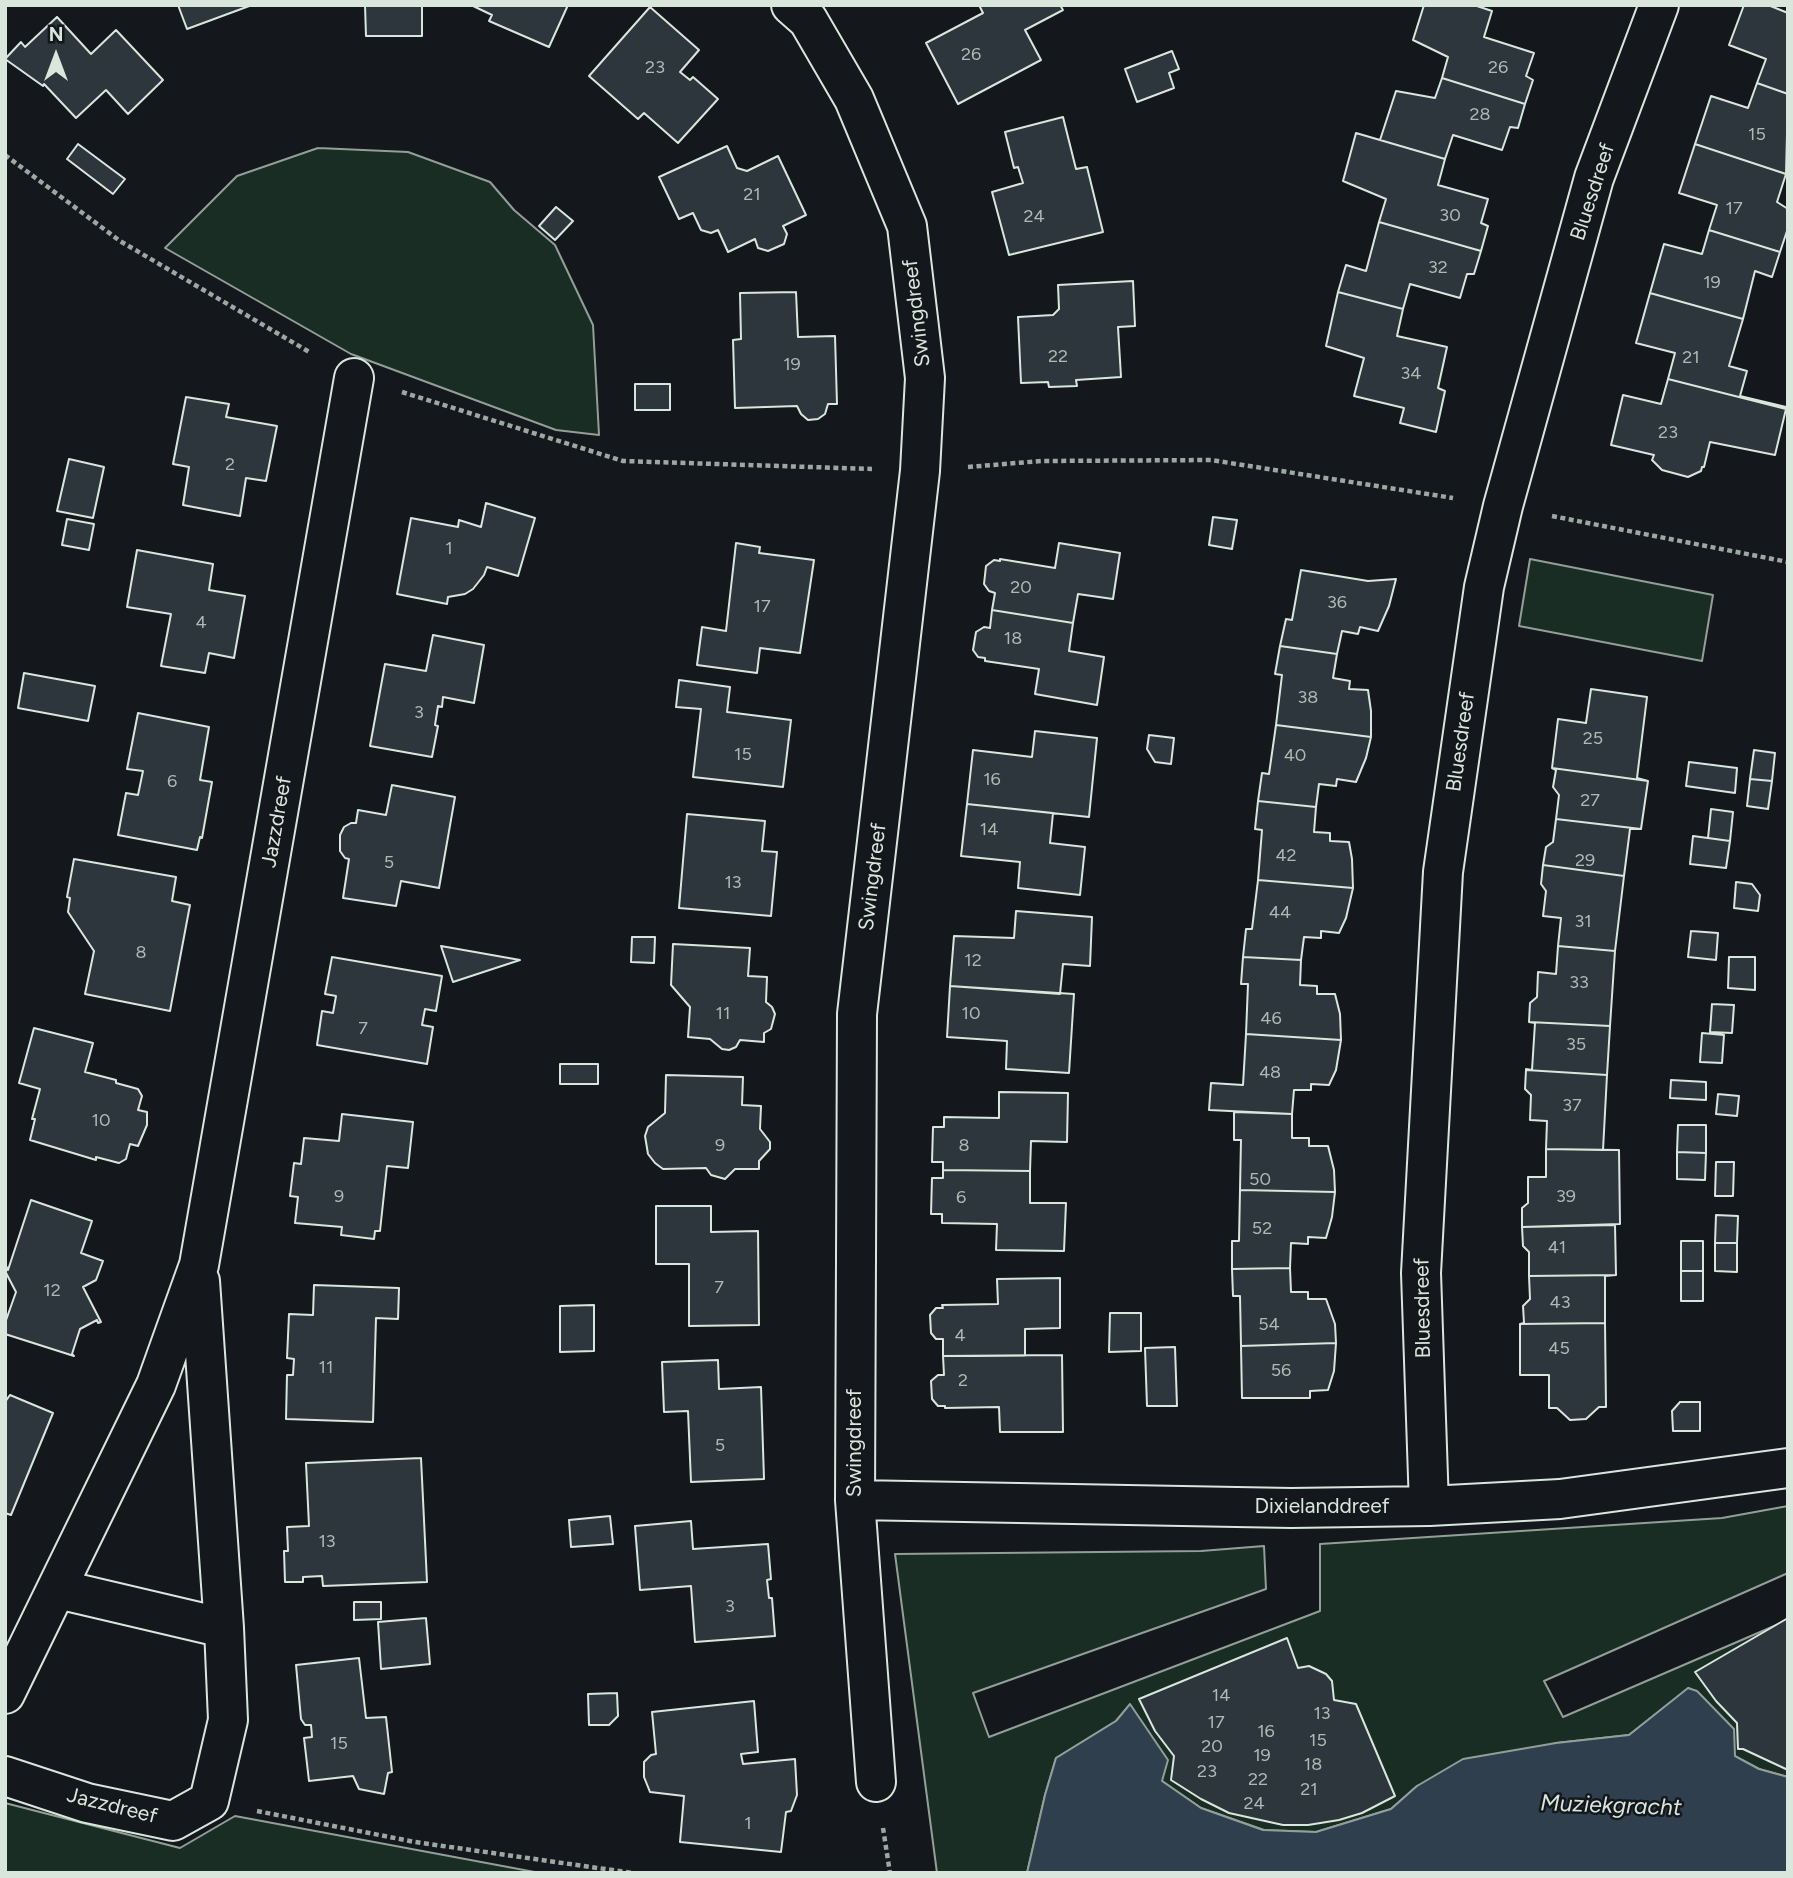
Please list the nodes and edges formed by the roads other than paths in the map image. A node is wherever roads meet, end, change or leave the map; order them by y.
1 (791, 5) edge
2 (1659, 5) edge
3 (354, 378) dead end
4 (199, 1265) junction
5 (1788, 1468) edge
6 (855, 1500) junction
7 (1429, 1506) junction
8 (58, 1589) junction
9 (224, 1628) junction
10 (5, 1694) edge
11 (5, 1776) edge
12 (876, 1782) dead end

1 - 6 street, Swingdreef
2 - 7 street, Bluesdreef
3 - 4 street, Jazzdreef
4 - 8 street, Jazzdreef
4 - 9 street, Jazzdreef
5 - 7 street, Dixielanddreef
6 - 7 street, Dixielanddreef
6 - 12 street, Swingdreef
8 - 9 street
8 - 10 street, Jazzdreef
9 - 11 street, Jazzdreef

